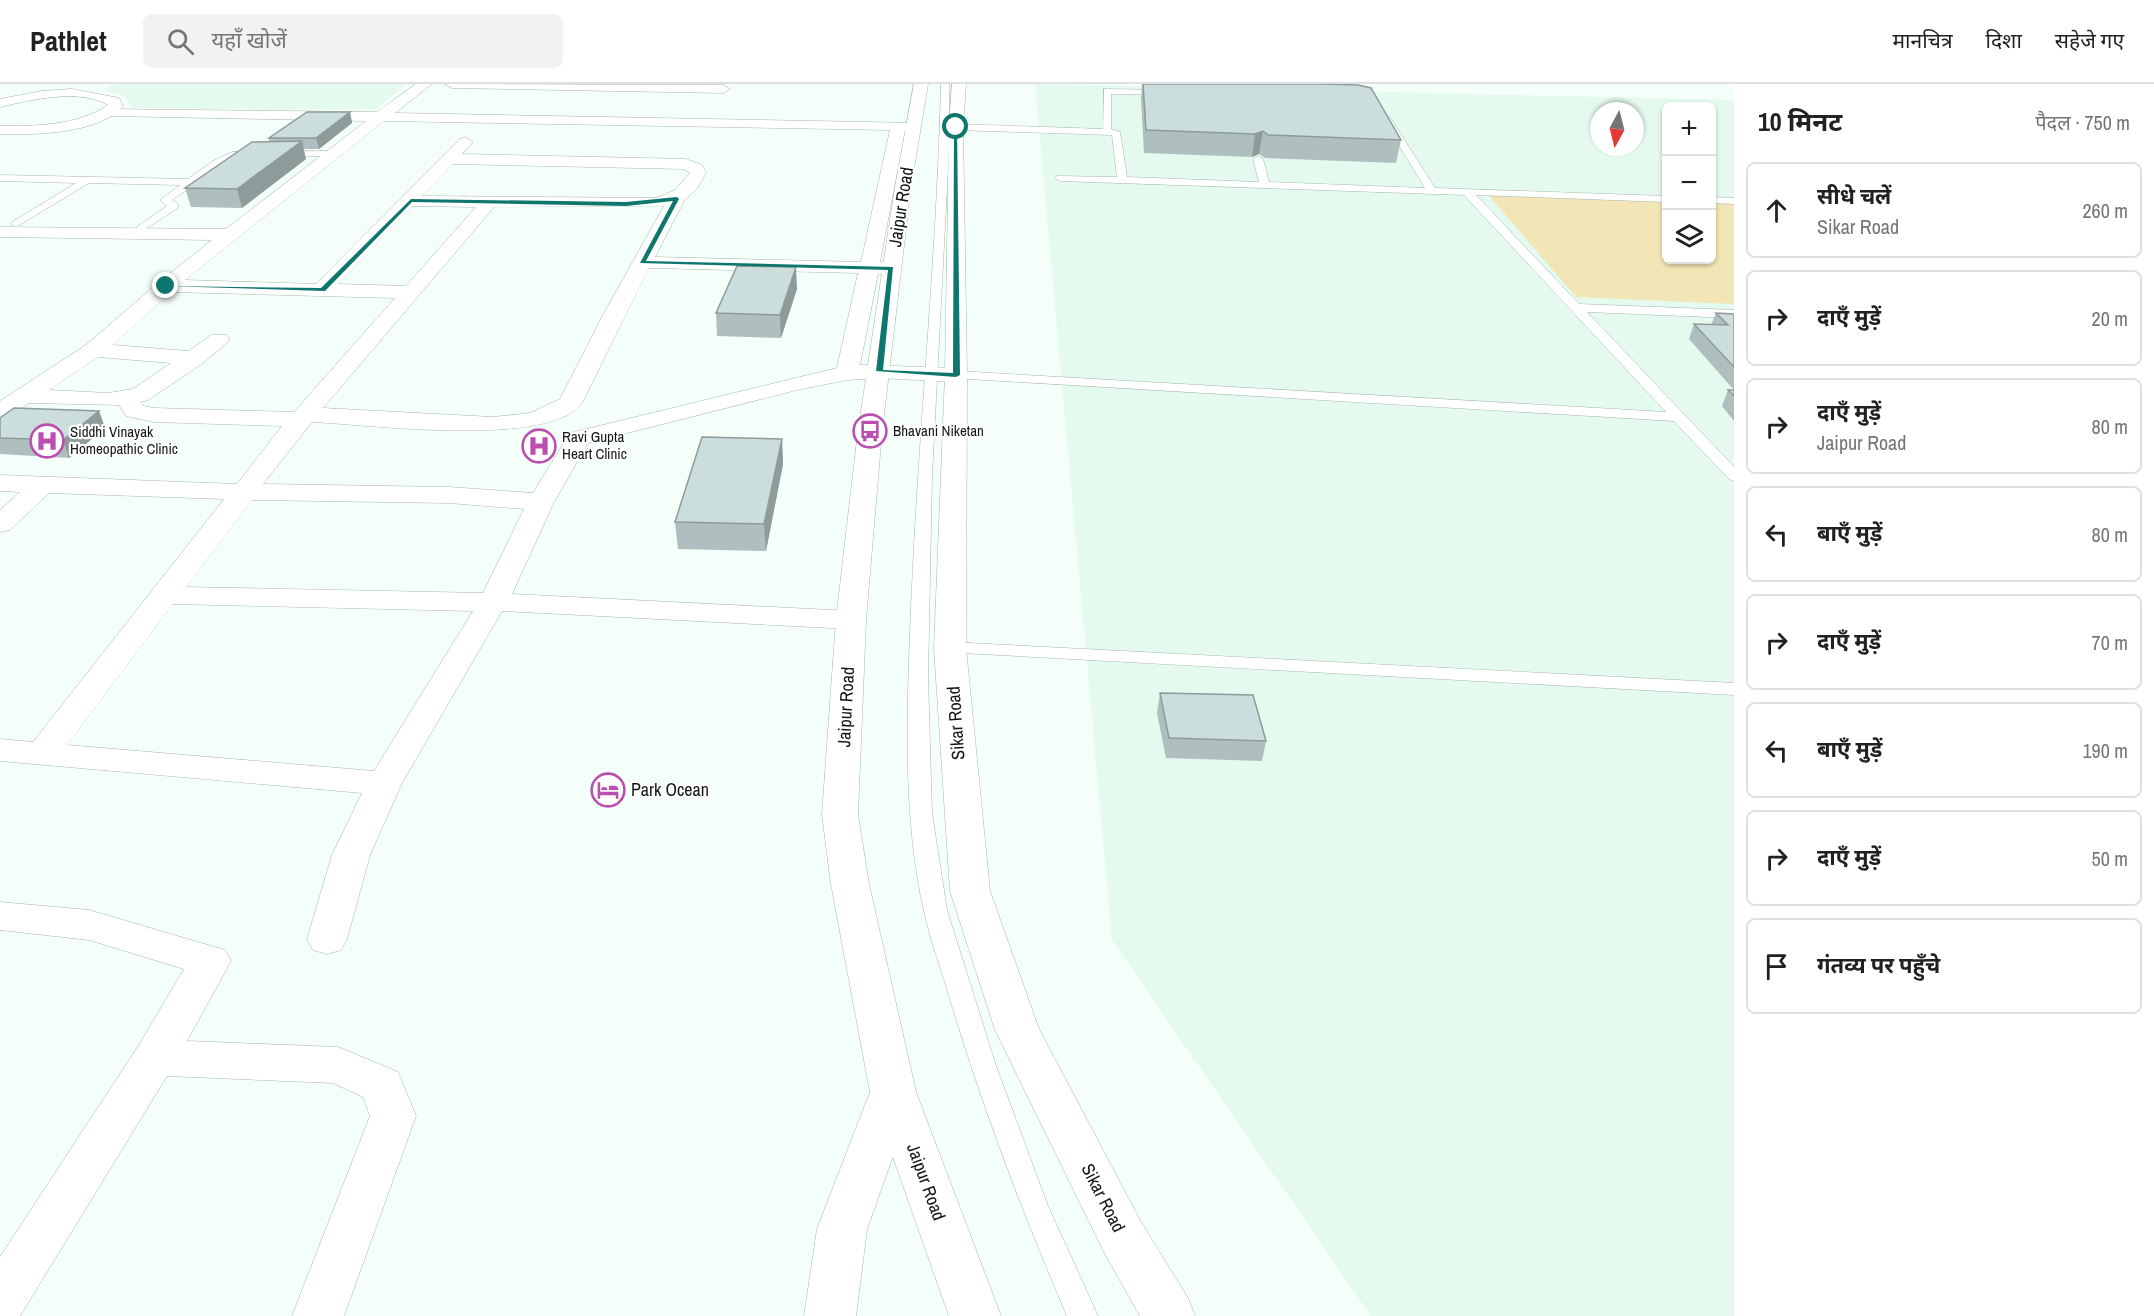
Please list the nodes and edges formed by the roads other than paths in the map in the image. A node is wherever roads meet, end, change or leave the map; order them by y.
1 (100, 84) edge
2 (425, 84) edge
3 (452, 84) edge
4 (921, 84) edge
5 (945, 84) edge
6 (959, 84) edge
7 (1177, 93) edge
8 (77, 94) junction
9 (717, 101) edge
10 (0, 103) edge
11 (1380, 108) edge
12 (109, 112) junction
13 (381, 116) junction
14 (489, 117) junction
15 (906, 126) junction
16 (956, 127) junction
17 (1107, 130) junction
18 (1, 131) edge
19 (333, 154) junction
20 (449, 159) junction
21 (1258, 159) edge
22 (0, 178) edge
23 (1060, 178) dead end
24 (87, 180) junction
25 (1122, 180) junction
26 (188, 182) junction
27 (1265, 186) junction
28 (1432, 191) junction
29 (1467, 192) junction
30 (677, 199) junction
31 (1662, 199) edge
32 (1716, 200) edge
33 (411, 201) junction
34 (490, 201) junction
35 (1734, 201) edge
36 (8, 228) edge
37 (142, 228) dead end
38 (231, 235) junction
39 (642, 262) junction
40 (880, 268) junction
41 (166, 286) junction
42 (322, 290) junction
43 (411, 292) junction
44 (1578, 308) junction
45 (1734, 314) edge
46 (219, 340) dead end
47 (94, 350) junction
48 (195, 358) junction
49 (879, 371) junction
50 (847, 373) junction
51 (943, 374) junction
52 (24, 396) junction
53 (127, 399) junction
54 (0, 412) edge
55 (550, 415) junction
56 (303, 417) junction
57 (1679, 417) junction
58 (579, 438) junction
59 (1734, 476) edge
60 (0, 483) edge
61 (44, 485) junction
62 (242, 491) junction
63 (541, 502) junction
64 (0, 524) edge
65 (163, 595) junction
66 (493, 602) junction
67 (851, 620) junction
68 (950, 648) junction
69 (1734, 689) edge
70 (0, 750) edge
71 (41, 755) junction
72 (384, 783) junction
73 (0, 916) edge
74 (327, 939) dead end
75 (155, 1058) junction
76 (893, 1092) junction
77 (0, 1302) edge
78 (318, 1316) edge
79 (830, 1316) edge
80 (975, 1316) edge
81 (1083, 1316) edge
82 (1169, 1316) edge

1 - 8 street
2 - 13 street
3 - 9 street
4 - 15 street, Jaipur Road
5 - 51 lane
6 - 16 street, Sikar Road
7 - 17 lane
8 - 10 street
8 - 12 street
9 - 14 street
9 - 15 street
11 - 28 lane
12 - 13 street
12 - 18 street
13 - 14 street
13 - 19 street
14 - 20 street
15 - 40 street, Jaipur Road
16 - 17 lane
16 - 51 street, Sikar Road
17 - 25 lane
19 - 26 lane
19 - 38 street
20 - 30 street
20 - 33 street
21 - 27 lane
22 - 24 lane
23 - 25 lane
24 - 26 lane
24 - 36 lane
25 - 27 lane
26 - 37 lane
27 - 28 lane
28 - 29 lane
29 - 31 lane
29 - 44 lane
30 - 34 street
30 - 39 street
32 - 35 lane
33 - 34 street
33 - 42 street
34 - 43 street
36 - 38 street
38 - 41 street
39 - 40 street
39 - 55 street
40 - 49 street, Jaipur Road
40 - 50 street
41 - 42 street
41 - 47 street
42 - 43 street
43 - 56 street
44 - 45 lane
44 - 57 lane
46 - 48 street
47 - 48 street
47 - 52 street
48 - 53 street
49 - 50 street
49 - 51 street
49 - 67 street, Jaipur Road
50 - 58 street
51 - 57 lane
51 - 68 street, Sikar Road
51 - 81 lane
52 - 53 street
52 - 54 street
53 - 56 street
55 - 56 street
55 - 58 street
56 - 62 street
57 - 59 lane
58 - 63 street
60 - 61 street
61 - 62 street
61 - 64 street
62 - 63 street
62 - 65 street
63 - 66 street
65 - 66 street
65 - 71 street
66 - 67 street
66 - 72 street
67 - 76 street, Jaipur Road
68 - 69 lane
68 - 82 street, Sikar Road
70 - 71 street
71 - 72 street
72 - 74 street
73 - 75 street
75 - 77 street
75 - 78 street
76 - 79 street
76 - 80 street, Jaipur Road

